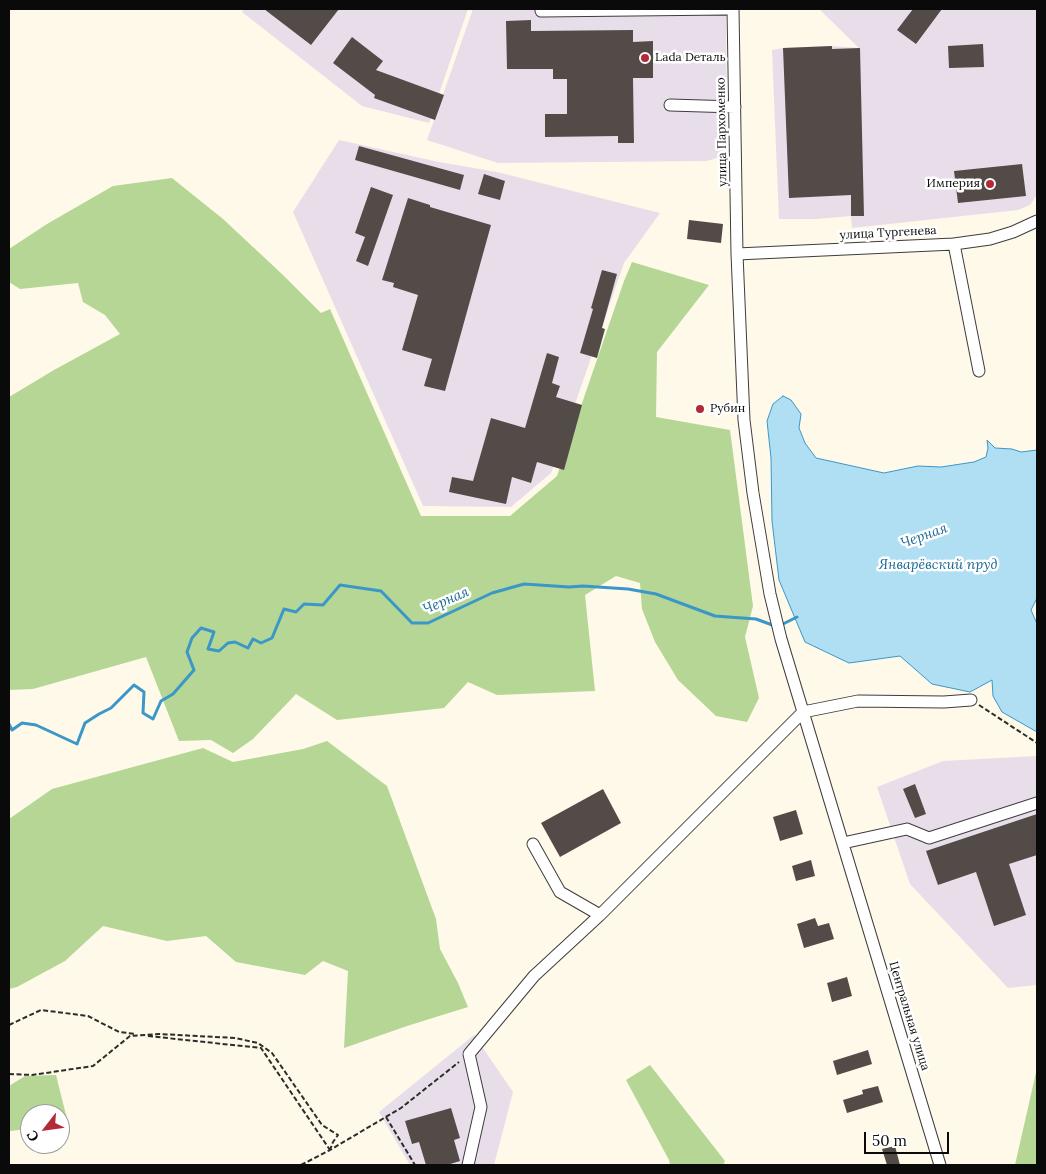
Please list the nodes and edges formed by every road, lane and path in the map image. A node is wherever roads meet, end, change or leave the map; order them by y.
1 (727, 9) edge
2 (733, 9) edge
3 (541, 12) dead end
4 (670, 105) dead end
5 (735, 107) junction
6 (1037, 221) edge
7 (954, 244) junction
8 (737, 254) junction
9 (979, 371) dead end
10 (770, 594) joint
11 (971, 700) joint
12 (803, 712) junction
13 (1037, 743) edge
14 (1037, 803) edge
15 (843, 843) junction
16 (533, 844) dead end
17 (600, 915) junction
18 (9, 1025) edge
19 (142, 1035) junction
20 (469, 1054) junction
21 (9, 1074) edge
22 (386, 1117) junction
23 (330, 1150) junction
24 (301, 1165) edge
25 (415, 1165) edge
26 (468, 1165) edge
27 (940, 1165) edge

1 - 3 street
2 - 5 street, улица Пархоменко
4 - 5 street
5 - 8 street, улица Пархоменко
6 - 7 street, улица Тургенева
7 - 8 street, улица Тургенева
7 - 9 street
8 - 10 street, улица Пархоменко
10 - 12 street, Центральная улица
11 - 12 street
11 - 13 path
12 - 15 street, Центральная улица
12 - 17 street
14 - 15 street
15 - 27 street, Центральная улица
16 - 17 street
17 - 20 street
18 - 19 path
19 - 21 path
19 - 23 path
19 - 23 path
20 - 22 path
20 - 26 street
22 - 23 path
22 - 25 path
23 - 24 path

